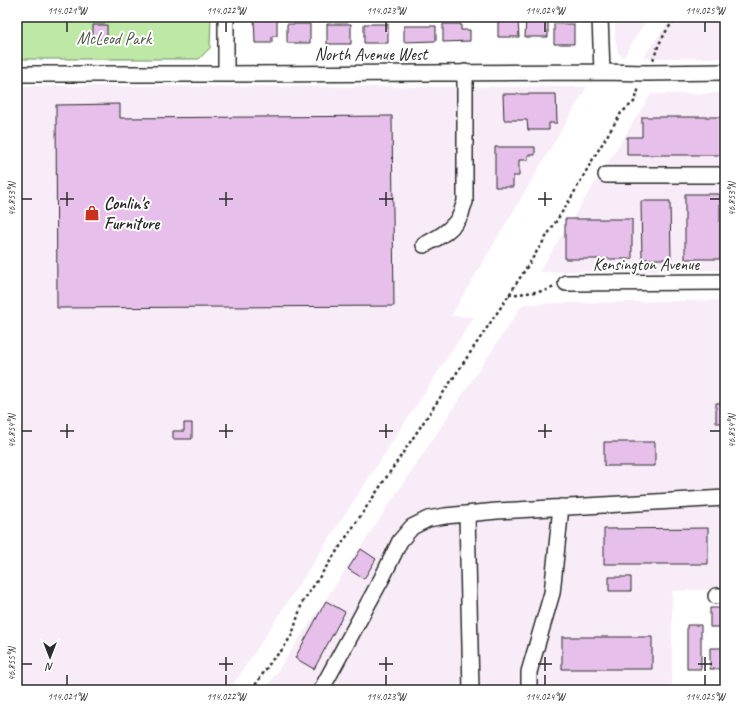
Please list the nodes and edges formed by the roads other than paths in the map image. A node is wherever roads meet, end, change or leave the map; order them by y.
1 (226, 17) edge
2 (600, 17) edge
3 (465, 72) junction
4 (602, 72) junction
5 (725, 72) edge
6 (17, 74) edge
7 (226, 74) junction
8 (606, 175) dead end
9 (725, 175) edge
10 (424, 245) dead end
11 (725, 282) edge
12 (566, 283) road end
13 (725, 498) edge
14 (561, 507) junction
15 (467, 514) junction
16 (321, 690) edge
17 (471, 690) edge
18 (529, 690) edge

1 - 7 street
2 - 4 street
3 - 4 street, North Avenue West
3 - 7 street, North Avenue West
3 - 10 street
4 - 5 street, North Avenue West
6 - 7 street, North Avenue West
8 - 9 street
11 - 12 street, Kensington Avenue
13 - 14 street
14 - 15 street
14 - 18 street
15 - 16 street
15 - 17 street

